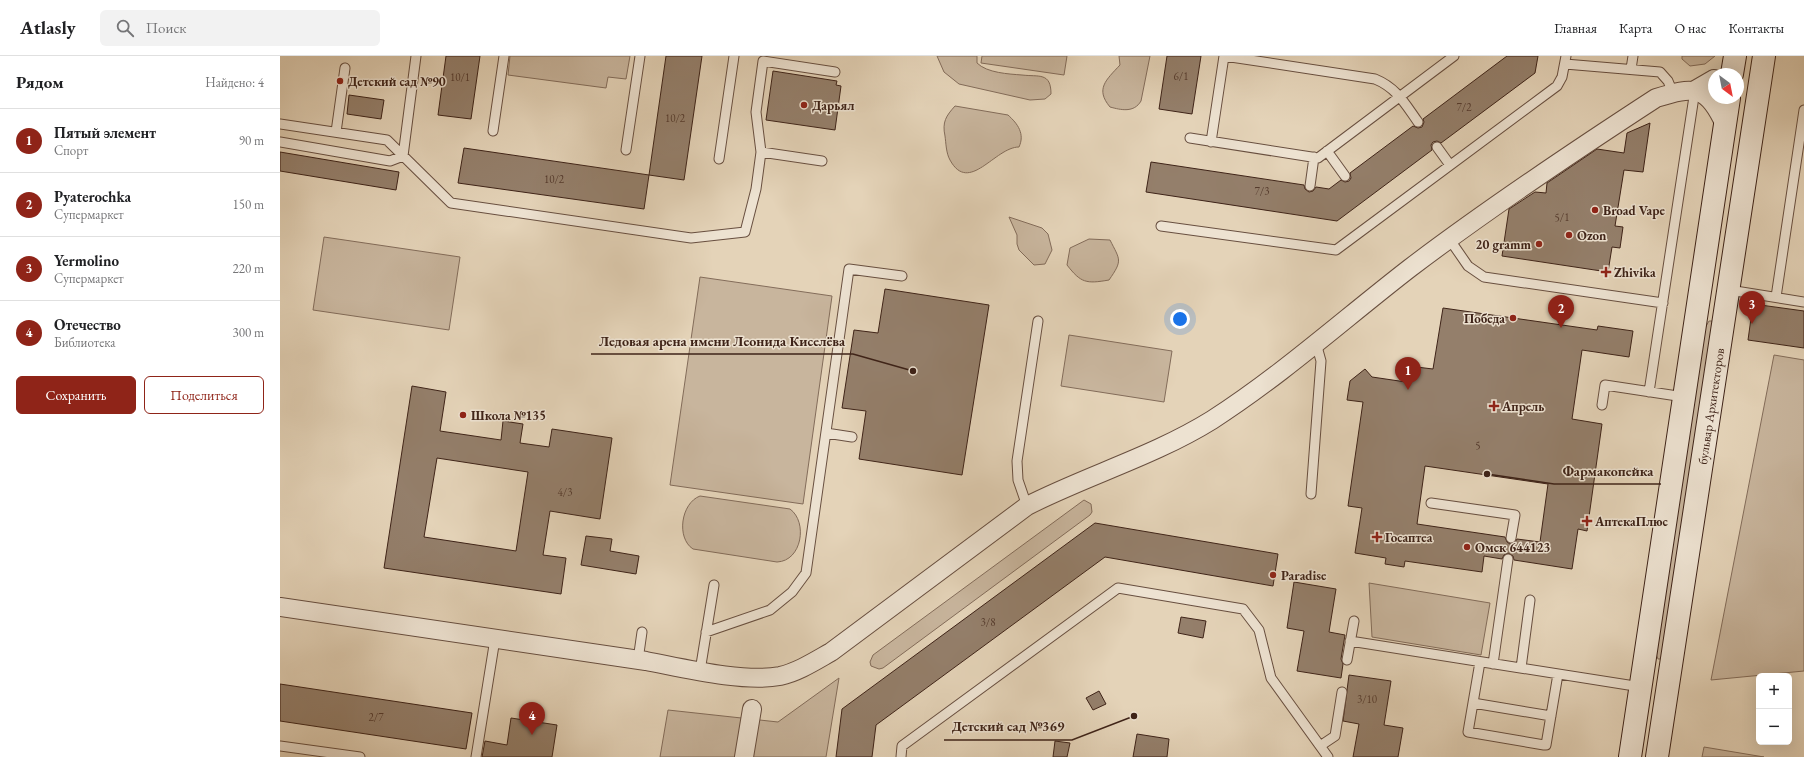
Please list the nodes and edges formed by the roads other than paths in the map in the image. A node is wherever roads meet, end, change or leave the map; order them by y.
1 (416, 56) edge
2 (504, 56) edge
3 (640, 56) edge
4 (734, 56) edge
5 (1454, 56) edge
6 (1633, 56) edge
7 (1735, 56) edge
8 (1764, 56) edge
9 (762, 59) edge
10 (1566, 60) edge
11 (345, 68) dead end
12 (1726, 68) edge
13 (1733, 68) edge
14 (1631, 69) junction
15 (835, 72) dead end
16 (1708, 82) edge
17 (1693, 90) junction
18 (1673, 93) junction
19 (1400, 97) junction
20 (1728, 104) edge
21 (1804, 110) edge
22 (1418, 122) dead end
23 (280, 124) edge
24 (1725, 125) junction
25 (493, 131) dead end
26 (336, 132) junction
27 (1190, 138) dead end
28 (280, 142) edge
29 (1211, 142) junction
30 (1437, 147) dead end
31 (626, 150) dead end
32 (1326, 151) junction
33 (761, 152) junction
34 (403, 156) junction
35 (1314, 157) junction
36 (719, 159) dead end
37 (822, 161) dead end
38 (1450, 165) junction
39 (1346, 176) dead end
40 (1310, 186) dead end
41 (1161, 226) dead end
42 (1450, 240) junction
43 (902, 276) dead end
44 (1729, 290) junction
45 (1776, 297) junction
46 (1804, 302) edge
47 (1663, 303) junction
48 (1038, 321) dead end
49 (1316, 343) junction
50 (1650, 392) junction
51 (1684, 397) junction
52 (1602, 405) dead end
53 (826, 433) junction
54 (852, 437) dead end
55 (1311, 494) dead end
56 (1431, 503) dead end
57 (1027, 506) junction
58 (1511, 538) dead end
59 (1508, 560) dead end
60 (714, 585) dead end
61 (1530, 600) dead end
62 (280, 607) edge
63 (1354, 621) dead end
64 (642, 632) dead end
65 (706, 632) junction
66 (495, 639) junction
67 (1350, 641) junction
68 (638, 660) junction
69 (1347, 660) dead end
70 (1480, 662) junction
71 (1493, 664) junction
72 (1520, 668) junction
73 (700, 671) junction
74 (1558, 674) junction
75 (1641, 687) junction
76 (1342, 692) dead end
77 (1473, 703) junction
78 (752, 709) dead end
79 (1551, 716) junction
80 (280, 746) edge
81 (1320, 746) junction
82 (360, 757) edge
83 (476, 757) edge
84 (744, 757) edge
85 (901, 757) edge
86 (1328, 757) edge
87 (1630, 757) edge
88 (1657, 757) edge

1 - 34 lane
2 - 25 lane
3 - 31 lane
4 - 36 lane
5 - 19 lane
6 - 14 lane
7 - 12 street
7 - 13 main road
8 - 44 main road, бульвар Архитекторов
9 - 15 lane
9 - 33 lane
10 - 14 lane
10 - 38 lane
11 - 26 lane
14 - 18 lane
16 - 17 street
17 - 18 street
17 - 24 street
17 - 47 lane
18 - 42 street
19 - 22 lane
19 - 29 lane
19 - 32 lane
20 - 24 main road
21 - 45 lane
23 - 26 lane
24 - 51 main road
26 - 34 lane
27 - 29 lane
28 - 34 lane
29 - 35 lane
30 - 38 lane
32 - 35 lane
32 - 39 lane
33 - 34 lane
33 - 37 lane
35 - 40 lane
38 - 41 lane
42 - 47 lane
42 - 49 street
43 - 53 lane
44 - 45 lane
44 - 88 main road, бульвар Архитекторов
45 - 46 lane
47 - 50 lane
48 - 57 lane
49 - 55 lane
49 - 57 street
50 - 51 lane
50 - 52 lane
51 - 75 main road
53 - 54 lane
53 - 65 lane
56 - 58 lane
57 - 73 street
59 - 71 lane
60 - 65 lane
61 - 72 lane
62 - 66 street
63 - 67 lane
64 - 68 lane
65 - 73 lane
66 - 68 street
66 - 83 lane
67 - 69 lane
67 - 70 lane
68 - 73 street
70 - 71 lane
70 - 77 lane
71 - 72 lane
72 - 74 lane
74 - 75 lane
74 - 79 lane
75 - 87 main road
76 - 81 lane
77 - 79 lane
77 - 79 lane
78 - 84 street
80 - 82 lane
81 - 85 lane
81 - 86 lane

